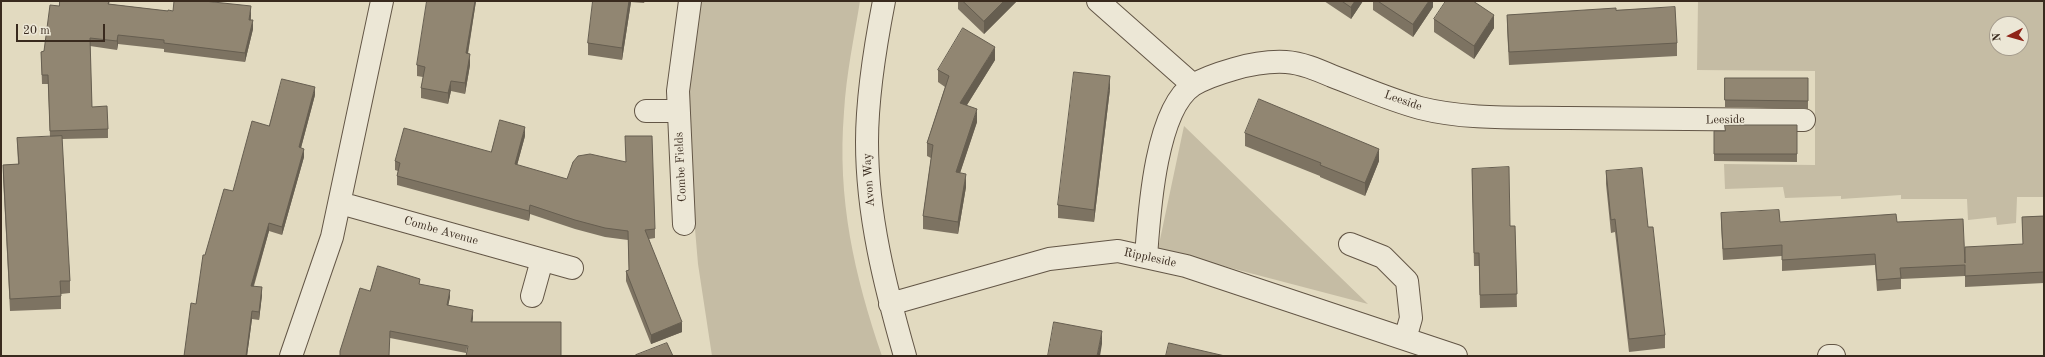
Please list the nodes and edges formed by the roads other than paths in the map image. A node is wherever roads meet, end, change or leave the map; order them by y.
1 (382, 1) edge
2 (690, 1) edge
3 (884, 1) edge
4 (1098, 1) edge
5 (1193, 85) junction
6 (678, 110) junction
7 (646, 111) dead end
8 (1804, 120) dead end
9 (340, 203) junction
10 (684, 224) dead end
11 (1350, 244) dead end
12 (1146, 257) junction
13 (542, 260) junction
14 (572, 268) dead end
15 (532, 296) dead end
16 (890, 304) junction
17 (1405, 339) junction
18 (291, 356) edge
19 (905, 356) edge
20 (1456, 356) edge
21 (1829, 356) edge
22 (1834, 356) edge

1 - 9 street
2 - 6 street, Combe Fields
3 - 16 street, Avon Way
4 - 5 street
5 - 8 street, Leeside
5 - 12 street, Leeside
6 - 7 street
6 - 10 street, Combe Fields
9 - 13 street, Combe Avenue
9 - 18 street
11 - 17 street
12 - 16 street, Rippleside
12 - 17 street, Rippleside
13 - 14 street, Combe Avenue
13 - 15 street
16 - 19 street, Avon Way
17 - 20 street, Rippleside
21 - 22 street

